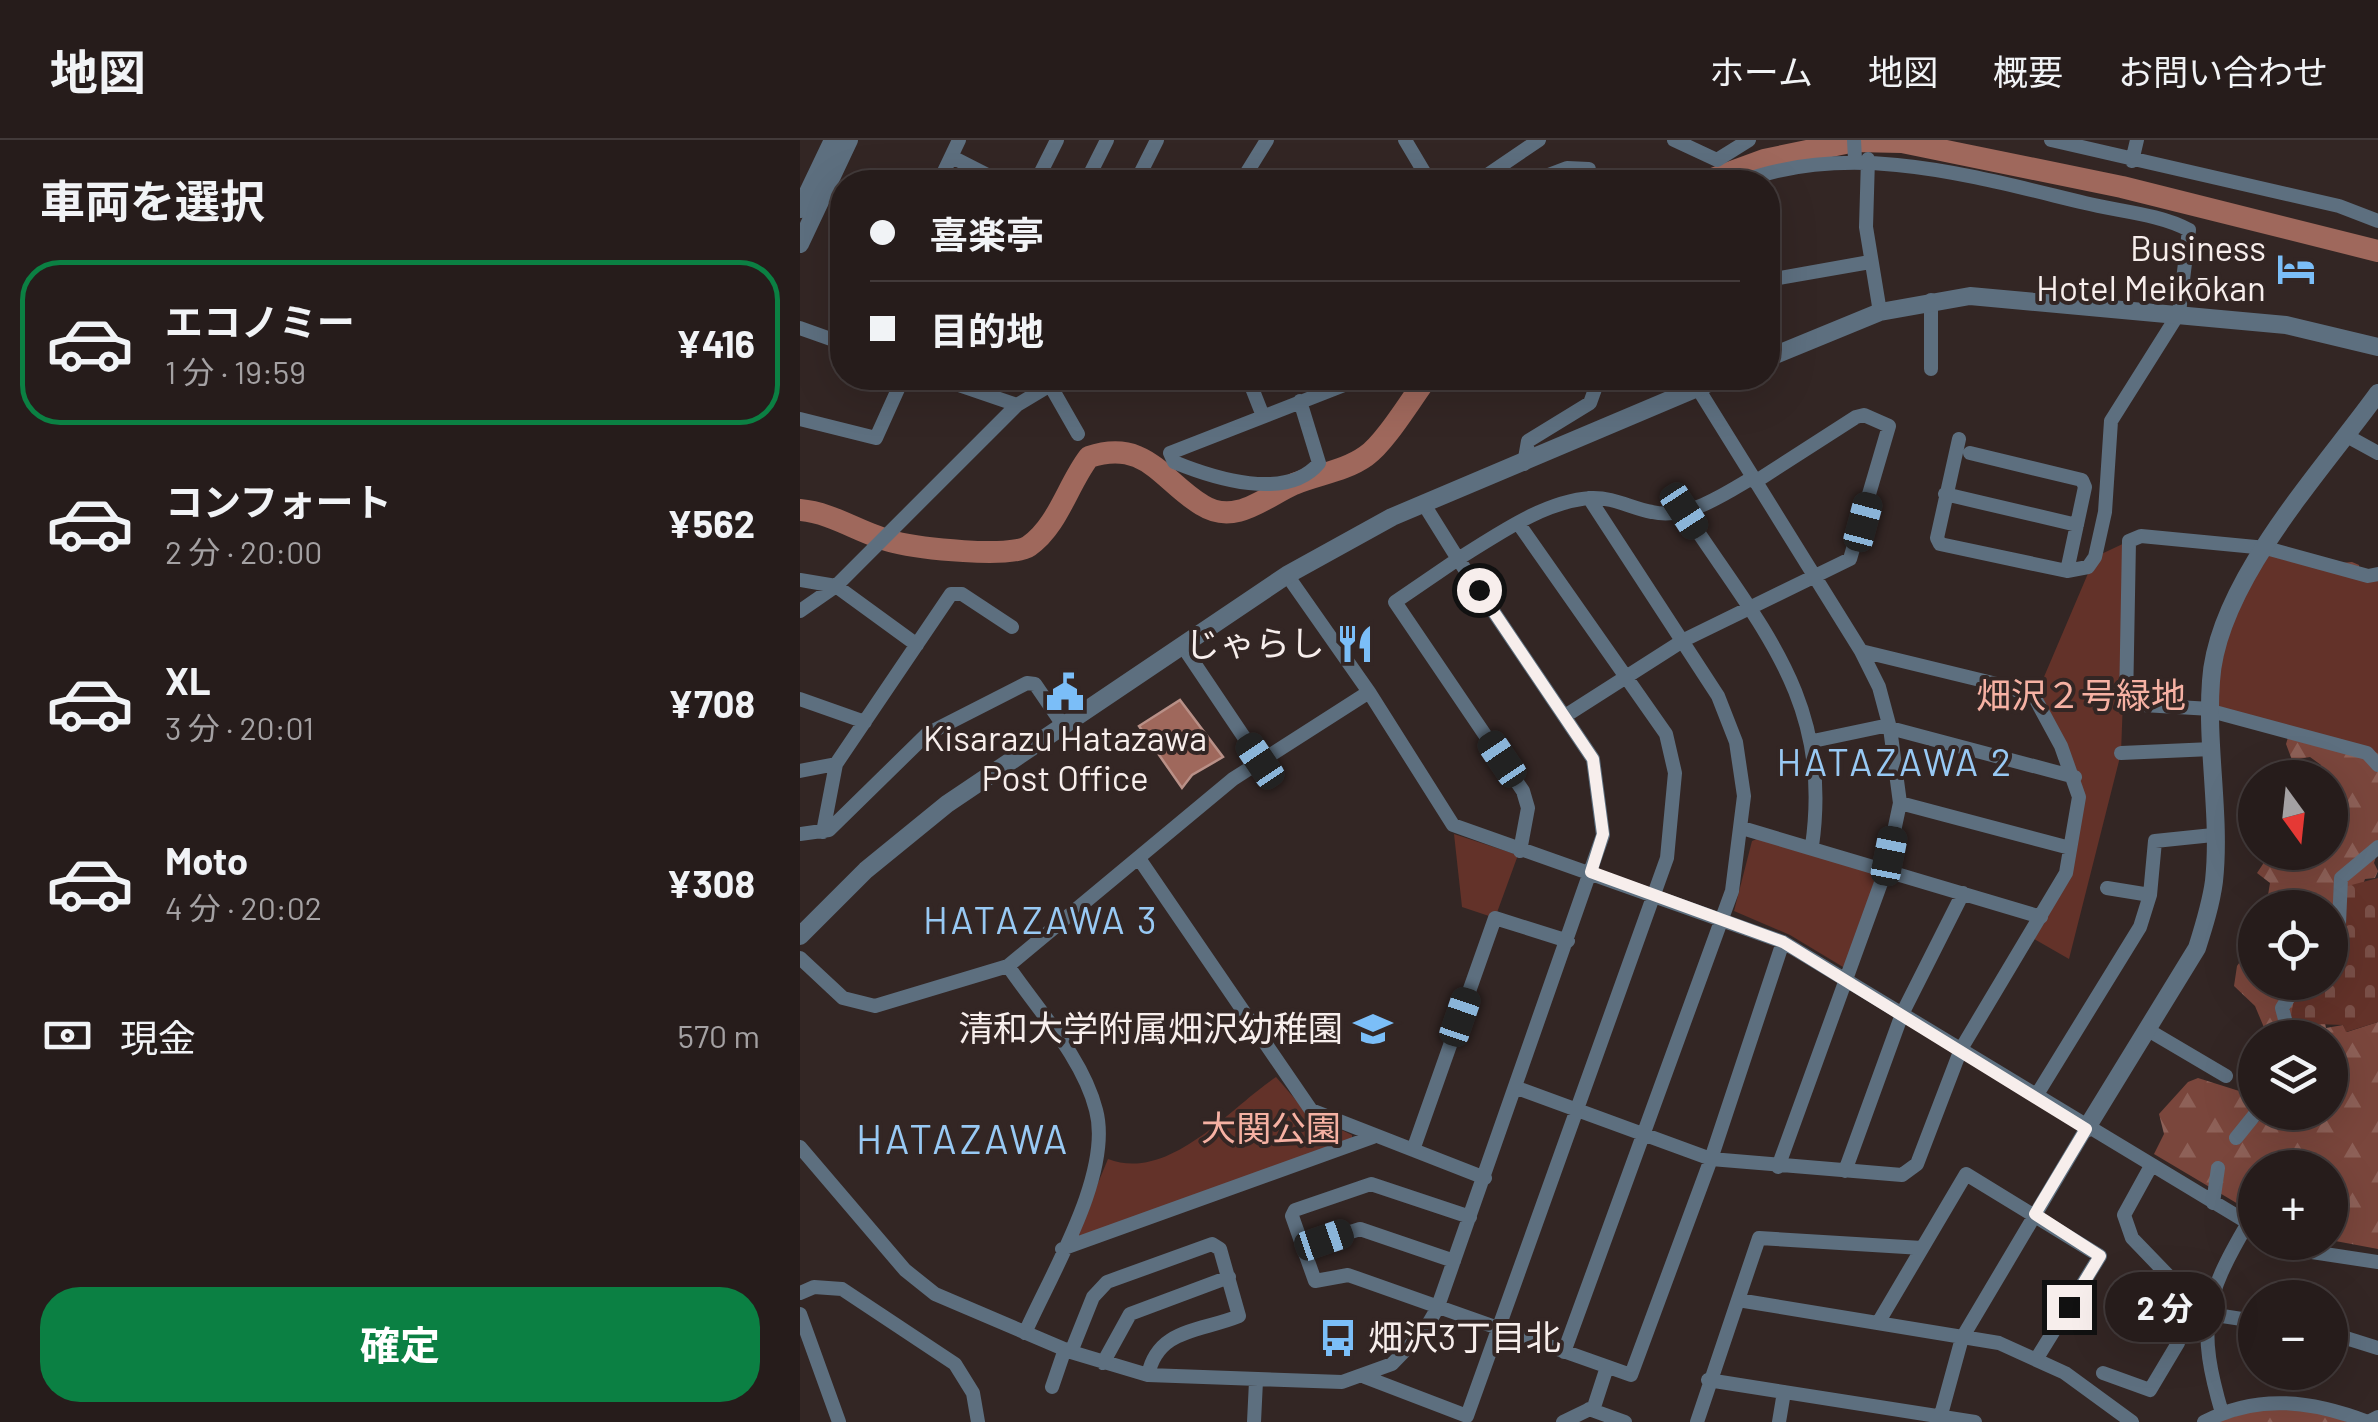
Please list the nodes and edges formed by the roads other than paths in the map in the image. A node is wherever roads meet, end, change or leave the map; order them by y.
1 (833, 140) edge
2 (850, 140) edge
3 (960, 140) edge
4 (1057, 140) edge
5 (1107, 140) edge
6 (1157, 140) edge
7 (1267, 140) edge
8 (1406, 140) edge
9 (1539, 140) edge
10 (1674, 140) edge
11 (1749, 140) edge
12 (1854, 140) edge
13 (2051, 140) edge
14 (2137, 140) edge
15 (952, 157) junction
16 (1861, 159) junction
17 (2132, 161) junction
18 (836, 170) edge
19 (945, 170) edge
20 (977, 170) edge
21 (1042, 170) edge
22 (1092, 170) edge
23 (1142, 170) edge
24 (1248, 170) edge
25 (1423, 170) edge
26 (1495, 170) edge
27 (1563, 170) edge
28 (1590, 170) dead end
29 (1772, 170) edge
30 (830, 182) edge
31 (800, 209) edge
32 (2378, 221) edge
33 (800, 244) edge
34 (1870, 262) junction
35 (1780, 278) edge
36 (1931, 300) junction
37 (1880, 312) junction
38 (2179, 314) junction
39 (800, 328) edge
40 (830, 339) edge
41 (2378, 347) edge
42 (1780, 353) edge
43 (1931, 370) dead end
44 (898, 390) edge
45 (973, 390) edge
46 (1037, 390) edge
47 (1057, 390) edge
48 (1253, 390) edge
49 (1331, 390) edge
50 (1594, 390) edge
51 (1692, 390) edge
52 (1698, 390) edge
53 (2378, 392) edge
54 (1300, 402) junction
55 (1017, 405) junction
56 (1263, 416) junction
57 (800, 419) edge
58 (1078, 434) dead end
59 (2346, 436) junction
60 (1960, 439) dead end
61 (1970, 453) dead end
62 (2378, 453) edge
63 (1524, 464) junction
64 (1754, 480) junction
65 (1945, 494) junction
66 (1589, 498) junction
67 (1425, 506) junction
68 (1684, 511) junction
69 (1518, 523) junction
70 (2077, 525) junction
71 (2266, 548) junction
72 (1458, 559) junction
73 (2067, 571) junction
74 (2378, 574) edge
75 (1287, 576) junction
76 (1815, 579) junction
77 (800, 580) edge
78 (836, 586) junction
79 (800, 610) edge
80 (1748, 610) junction
81 (1012, 627) dead end
82 (1684, 640) junction
83 (917, 645) junction
84 (1182, 646) junction
85 (1861, 651) junction
86 (1627, 677) junction
87 (1369, 692) junction
88 (800, 699) edge
89 (2211, 710) junction
90 (1565, 716) junction
91 (865, 722) junction
92 (1063, 726) junction
93 (1890, 727) junction
94 (1813, 742) junction
95 (2212, 749) junction
96 (2121, 752) dead end
97 (2376, 759) edge
98 (1260, 761) junction
99 (836, 764) junction
100 (800, 771) edge
101 (2074, 777) junction
102 (1900, 802) junction
103 (1742, 828) junction
104 (824, 832) junction
105 (800, 834) edge
106 (2214, 834) junction
107 (1812, 846) junction
108 (2378, 846) edge
109 (2070, 848) junction
110 (1520, 851) junction
111 (1140, 860) junction
112 (1886, 869) junction
113 (1591, 872) junction
114 (2107, 888) dead end
115 (2340, 890) edge
116 (1963, 893) junction
117 (2150, 895) junction
118 (1653, 896) junction
119 (2041, 917) junction
120 (1720, 918) junction
121 (800, 936) edge
122 (1568, 941) junction
123 (1783, 942) junction
124 (800, 958) edge
125 (1008, 966) junction
126 (1844, 979) junction
127 (1902, 1014) junction
128 (2148, 1030) junction
129 (1961, 1049) junction
130 (2226, 1076) dead end
131 (1516, 1088) junction
132 (2036, 1096) junction
133 (1576, 1110) junction
134 (2086, 1129) junction
135 (2242, 1130) edge
136 (1644, 1133) junction
137 (1374, 1137) junction
138 (2236, 1138) dead end
139 (800, 1147) edge
140 (1413, 1150) junction
141 (1711, 1159) junction
142 (2151, 1166) junction
143 (1778, 1167) junction
144 (2218, 1168) dead end
145 (1845, 1171) junction
146 (1486, 1178) junction
147 (2212, 1203) junction
148 (2035, 1214) junction
149 (1470, 1217) junction
150 (2238, 1217) edge
151 (2238, 1244) edge
152 (1303, 1247) junction
153 (1922, 1248) junction
154 (1062, 1249) junction
155 (2348, 1257) edge
156 (1454, 1262) junction
157 (2378, 1262) edge
158 (1229, 1277) junction
159 (800, 1293) edge
160 (1738, 1300) junction
161 (1437, 1308) junction
162 (800, 1314) edge
163 (2209, 1314) junction
164 (2238, 1318) edge
165 (1878, 1324) junction
166 (1500, 1330) junction
167 (1025, 1333) junction
168 (1962, 1338) junction
169 (2348, 1339) edge
170 (2378, 1348) edge
171 (1068, 1350) junction
172 (1564, 1352) junction
173 (2037, 1358) junction
174 (1103, 1363) junction
175 (1606, 1367) junction
176 (2103, 1373) dead end
177 (1148, 1375) junction
178 (1366, 1377) junction
179 (1708, 1380) junction
180 (1256, 1381) junction
181 (1052, 1387) dead end
182 (1784, 1392) junction
183 (1862, 1403) junction
184 (1589, 1409) junction
185 (2222, 1412) junction
186 (2378, 1417) edge
187 (1940, 1418) edge
188 (840, 1422) edge
189 (978, 1422) edge
190 (1254, 1422) edge
191 (1563, 1422) edge
192 (1625, 1422) edge
193 (1697, 1422) edge
194 (1779, 1422) edge
195 (1858, 1422) edge
196 (1976, 1422) edge
197 (2132, 1422) edge
198 (2204, 1422) edge

1 - 31 street
2 - 18 street
3 - 15 street
4 - 21 street
5 - 22 street
6 - 23 street
7 - 24 street
8 - 25 street
9 - 26 street
10 - 11 street
12 - 16 street
13 - 17 street
14 - 17 street
15 - 19 street
15 - 20 street
16 - 29 street
16 - 34 street
16 - 38 street
17 - 32 street
27 - 28 street
30 - 33 street
34 - 35 street
34 - 37 street
36 - 37 street
36 - 38 street
36 - 43 street
37 - 42 street
38 - 41 street
38 - 73 street
39 - 40 street
44 - 57 street
45 - 55 street
46 - 55 street
47 - 58 street
48 - 56 street
49 - 54 street
50 - 63 street
51 - 63 street
52 - 64 street
53 - 59 street
54 - 56 street
54 - 56 street
55 - 78 street
59 - 62 street
59 - 71 street
60 - 65 street
61 - 70 street
63 - 67 street
64 - 68 street
64 - 76 street
64 - 76 street
65 - 70 street
65 - 73 street
66 - 68 street
66 - 69 street
66 - 82 street
67 - 72 street
67 - 75 street
68 - 80 street
69 - 72 street
69 - 86 street
70 - 73 street
71 - 74 street
71 - 89 street
71 - 89 street
72 - 90 street
72 - 110 street
75 - 84 street
75 - 87 street
76 - 80 street
76 - 85 street
77 - 78 street
78 - 79 street
78 - 83 street
80 - 82 street
80 - 94 street
81 - 83 street
82 - 86 street
82 - 103 street
83 - 91 street
84 - 92 street
84 - 98 street
85 - 93 street
85 - 101 street
86 - 90 street
86 - 118 street
87 - 98 street
87 - 110 street
88 - 91 street
89 - 95 street
89 - 97 street
90 - 113 street
91 - 99 street
92 - 104 street
92 - 121 street
93 - 94 street
93 - 101 street
93 - 102 street
94 - 107 street
95 - 96 street
95 - 106 street
98 - 111 street
99 - 100 street
99 - 104 street
101 - 109 street
102 - 109 street
102 - 112 street
103 - 107 street
103 - 120 street
104 - 105 street
106 - 117 street
106 - 128 street
107 - 112 street
108 - 115 street
109 - 119 street
110 - 113 street
111 - 125 street
111 - 137 street
112 - 116 street
112 - 126 street
113 - 118 street
113 - 122 street
114 - 117 street
116 - 119 street
116 - 127 street
117 - 132 street
118 - 120 street
118 - 133 street
119 - 129 street
120 - 123 street
120 - 136 street
122 - 131 street
122 - 140 street
123 - 126 street
123 - 141 street
124 - 125 street
125 - 154 street
126 - 127 street
126 - 143 street
127 - 129 street
127 - 145 street
128 - 130 street
128 - 134 street
129 - 132 street
129 - 145 street
131 - 133 street
131 - 146 street
132 - 134 street
133 - 136 street
133 - 166 street
134 - 142 street
134 - 148 street
135 - 138 street
136 - 141 street
136 - 172 street
137 - 140 street
137 - 154 street
139 - 167 street
140 - 146 street
141 - 143 street
141 - 175 street
142 - 147 street
142 - 176 street
143 - 145 street
144 - 147 street
146 - 149 street
147 - 150 street
148 - 153 street
148 - 168 street
148 - 173 street
149 - 152 street
149 - 156 street
151 - 163 street
152 - 156 street
152 - 161 street
153 - 160 street
153 - 165 street
154 - 167 street
155 - 157 street
156 - 161 street
158 - 171 street
158 - 174 street
158 - 177 street
159 - 189 street
160 - 165 street
160 - 179 street
161 - 166 street
161 - 178 street
162 - 188 street
163 - 164 street
163 - 185 street
165 - 168 street
166 - 172 street
166 - 178 street
167 - 171 street
168 - 173 street
168 - 187 street
169 - 170 street
171 - 174 street
171 - 181 street
172 - 175 street
173 - 197 street
174 - 177 street
175 - 184 street
177 - 180 street
178 - 180 street
179 - 182 street
179 - 193 street
180 - 190 street
182 - 183 street
182 - 194 street
183 - 187 street
183 - 195 street
184 - 191 street
184 - 192 street
185 - 186 street
185 - 198 street
187 - 196 street

